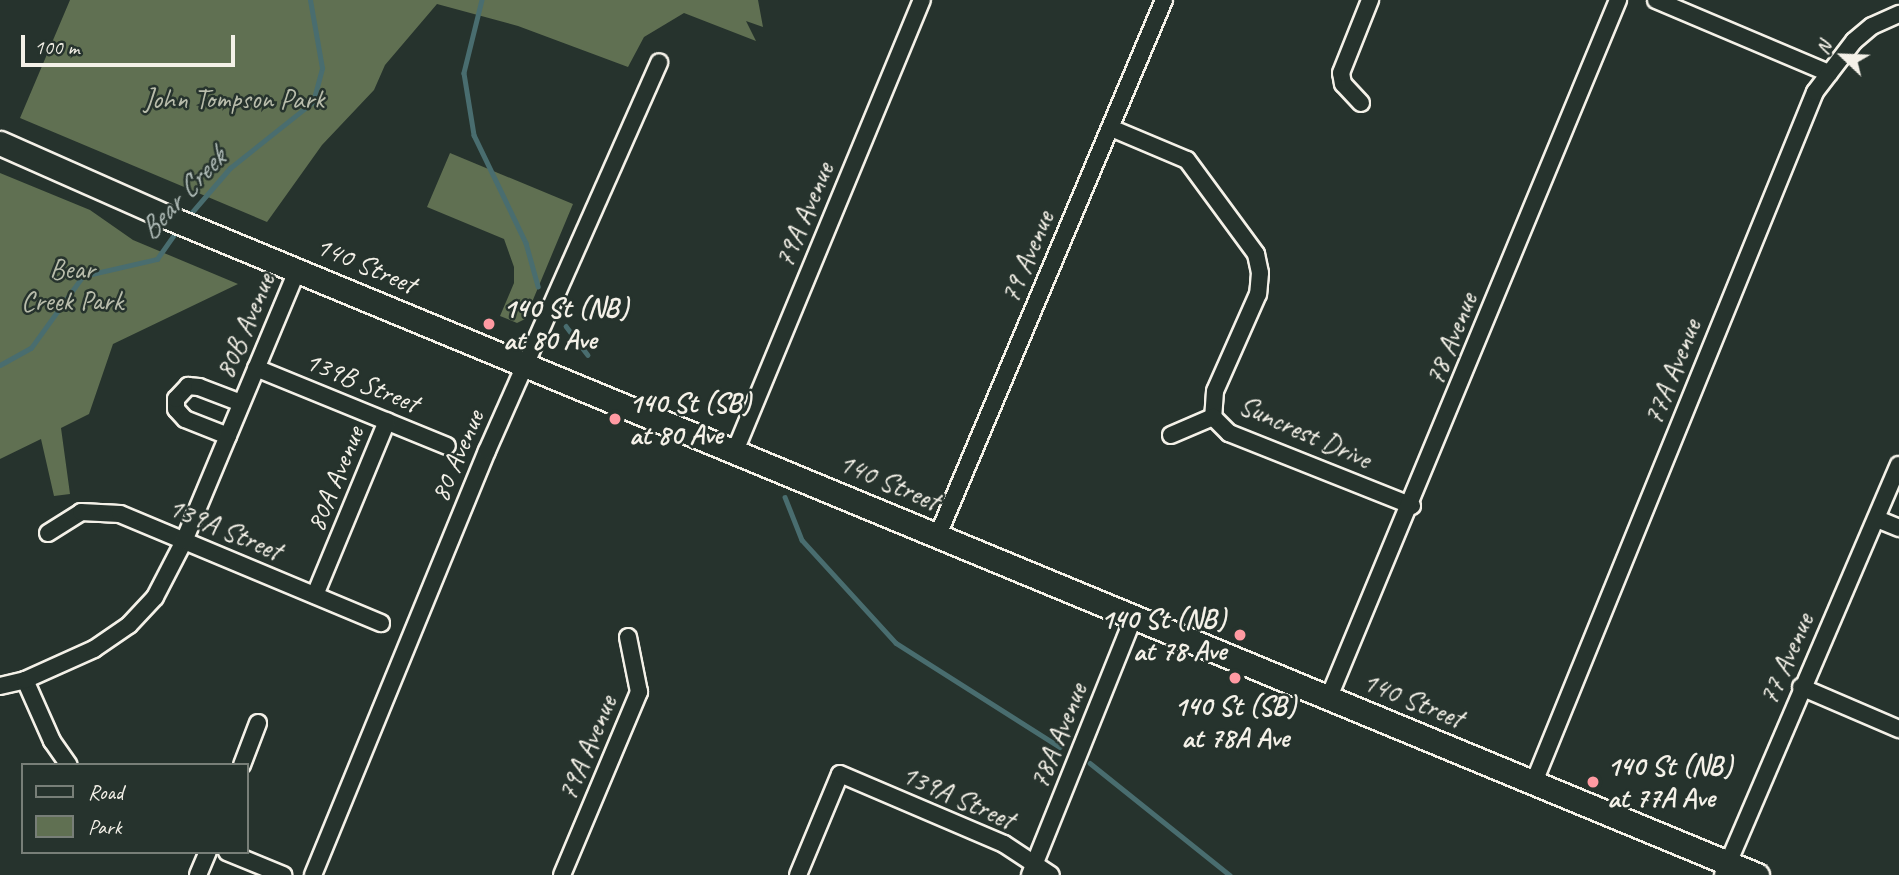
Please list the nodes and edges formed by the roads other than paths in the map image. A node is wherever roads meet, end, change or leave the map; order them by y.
1 (922, 0) edge
2 (1164, 0) edge
3 (1370, 0) edge
4 (1618, 0) edge
5 (1656, 0) edge
6 (1899, 14) edge
7 (659, 62) dead end
8 (1829, 72) junction
9 (1361, 103) dead end
10 (1111, 128) junction
11 (0, 143) edge
12 (298, 269) junction
13 (527, 364) junction
14 (256, 368) junction
15 (241, 403) junction
16 (1213, 417) junction
17 (387, 421) junction
18 (1171, 435) dead end
19 (228, 436) junction
20 (447, 446) dead end
21 (735, 451) junction
22 (1899, 465) edge
23 (1412, 506) junction
24 (1877, 519) junction
25 (1899, 528) edge
26 (48, 533) dead end
27 (938, 535) junction
28 (184, 541) junction
29 (315, 595) junction
30 (1134, 616) junction
31 (382, 623) dead end
32 (628, 637) dead end
33 (25, 680) junction
34 (0, 686) edge
35 (1801, 687) junction
36 (1329, 697) junction
37 (258, 723) dead end
38 (1899, 729) edge
39 (68, 763) edge
40 (243, 763) edge
41 (1534, 782) junction
42 (207, 854) edge
43 (232, 854) edge
44 (1032, 869) edge
45 (1725, 869) edge
46 (198, 875) edge
47 (284, 875) edge
48 (313, 875) edge
49 (562, 875) edge
50 (798, 875) edge
51 (1051, 875) edge
52 (1757, 875) edge

1 - 21 street, 79A Avenue
2 - 10 street, 79 Avenue
3 - 9 street
4 - 23 street, 78 Avenue
5 - 8 street
6 - 8 street, 77A Avenue
7 - 13 street, 80 Avenue
8 - 41 street, 77A Avenue
10 - 16 street, Suncrest Drive
10 - 27 street, 79 Avenue
11 - 12 main road, 140 Street
12 - 13 main road, 140 Street
12 - 14 street, 80B Avenue
13 - 21 main road, 140 Street
13 - 48 street, 80 Avenue
14 - 15 street, 80B Avenue
14 - 17 street, 139B Street
15 - 19 street, 80B Avenue
15 - 19 street, 80B Avenue
16 - 18 street
16 - 23 street, Suncrest Drive
17 - 20 street, 139B Street
17 - 29 street, 80A Avenue
19 - 28 street, 80B Avenue
21 - 27 main road, 140 Street
22 - 24 street, 77 Avenue
23 - 36 street, 78 Avenue
24 - 25 street
24 - 35 street, 77 Avenue
26 - 28 street, 139A Street
27 - 30 main road, 140 Street
28 - 29 street, 139A Street
28 - 33 street, 80B Avenue
29 - 31 street, 139A Street
30 - 36 main road, 140 Street
30 - 44 street, 78A Avenue
32 - 49 street, 79A Avenue
33 - 34 street, 80B Avenue
33 - 39 street
35 - 38 street
35 - 45 street, 77 Avenue
36 - 41 main road, 140 Street
37 - 40 street
41 - 45 main road, 140 Street
42 - 46 street
43 - 47 street
44 - 50 street, 139A Street
44 - 51 street, 139A Street
45 - 52 main road, 140 Street

